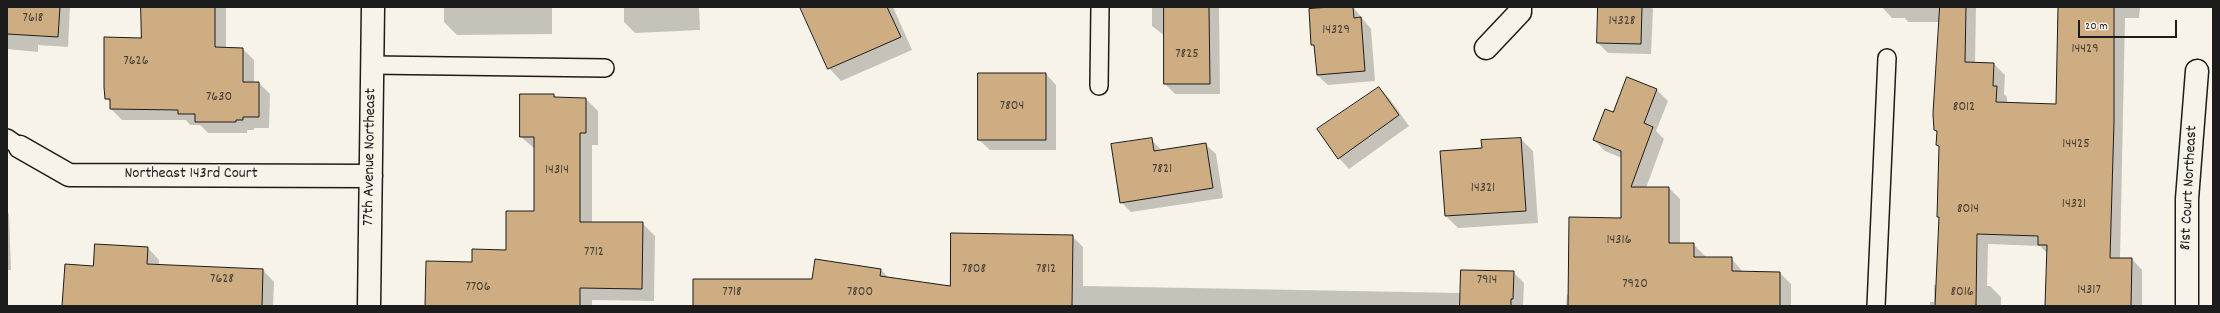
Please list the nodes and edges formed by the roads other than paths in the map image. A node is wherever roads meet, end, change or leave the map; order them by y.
1 (373, 7) edge
2 (1100, 7) edge
3 (1520, 7) edge
4 (1486, 48) dead end
5 (1886, 58) dead end
6 (372, 65) junction
7 (605, 68) dead end
8 (2197, 71) dead end
9 (1099, 86) dead end
10 (13, 142) edge
11 (371, 176) junction
12 (369, 306) edge
13 (1876, 306) edge
14 (2187, 306) edge

1 - 6 street, 77th Avenue Northeast
2 - 9 lane
3 - 4 street
5 - 13 lane
6 - 7 lane
6 - 11 street, 77th Avenue Northeast
8 - 14 street, 81st Court Northeast
10 - 11 street, Northeast 143rd Court
11 - 12 street, 77th Avenue Northeast

